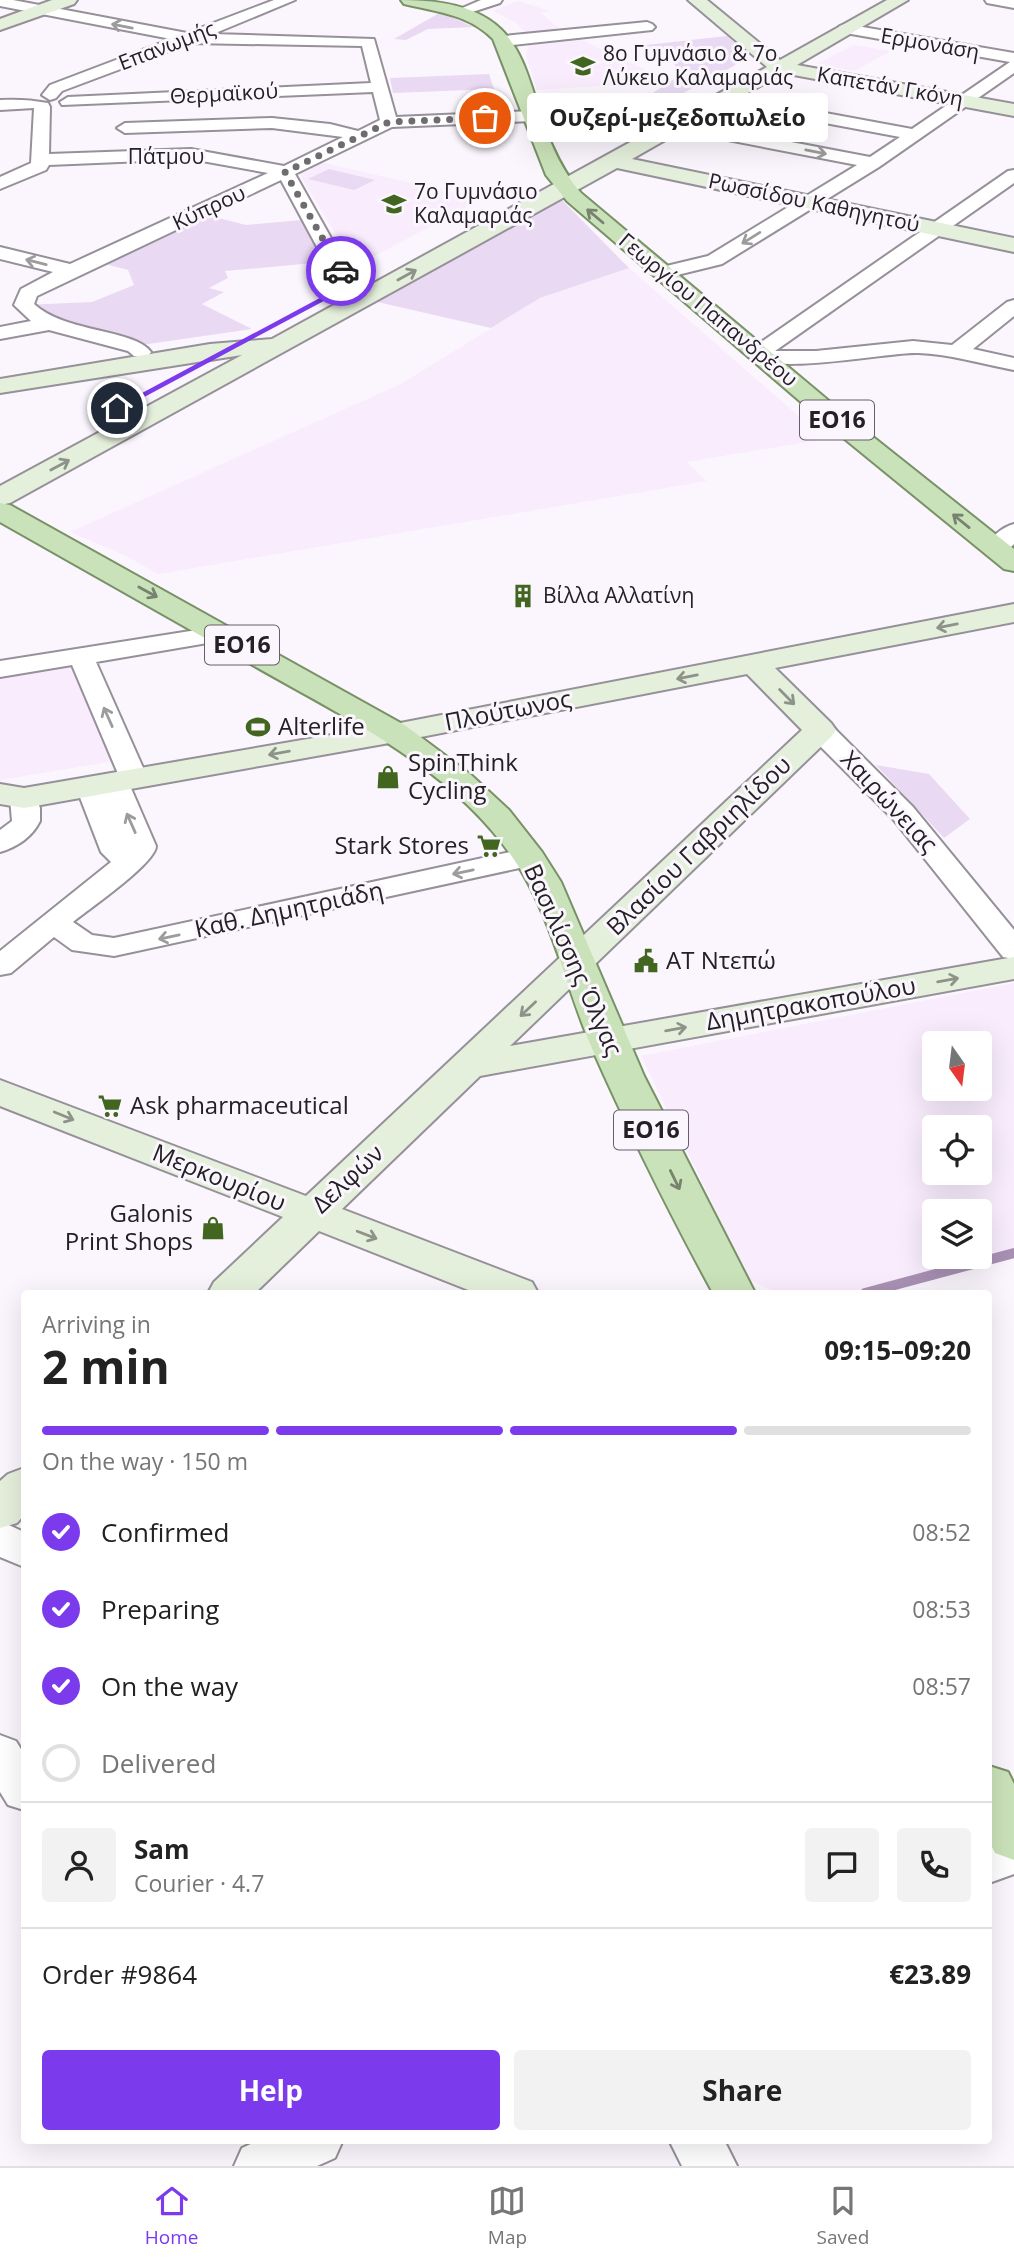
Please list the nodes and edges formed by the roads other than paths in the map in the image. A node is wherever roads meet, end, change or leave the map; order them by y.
1 (68, 0) edge
2 (288, 0) edge
3 (410, 0) edge
4 (495, 0) edge
5 (697, 0) edge
6 (710, 0) edge
7 (879, 0) edge
8 (899, 0) edge
9 (992, 0) edge
10 (0, 2) edge
11 (1014, 4) edge
12 (40, 10) junction
13 (460, 12) junction
14 (0, 25) edge
15 (647, 27) dead end
16 (845, 29) junction
17 (813, 36) junction
18 (791, 37) dead end
19 (189, 38) junction
20 (503, 41) junction
21 (1014, 58) edge
22 (779, 60) junction
23 (1014, 66) edge
24 (380, 87) junction
25 (966, 98) junction
26 (723, 99) junction
27 (41, 102) junction
28 (1014, 104) edge
29 (0, 105) edge
30 (1014, 110) edge
31 (533, 116) junction
32 (389, 122) junction
33 (676, 125) junction
34 (125, 128) dead end
35 (914, 134) junction
36 (359, 136) junction
37 (611, 154) junction
38 (40, 160) junction
39 (873, 163) junction
40 (285, 172) junction
41 (1014, 175) edge
42 (561, 181) junction
43 (0, 184) edge
44 (808, 202) junction
45 (936, 229) junction
46 (1014, 245) edge
47 (0, 253) edge
48 (71, 270) junction
49 (665, 272) junction
50 (348, 286) junction
51 (1014, 306) edge
52 (50, 324) junction
53 (0, 333) edge
54 (259, 333) junction
55 (283, 344) junction
56 (229, 349) junction
57 (141, 352) junction
58 (956, 352) junction
59 (761, 355) junction
60 (1014, 364) edge
61 (0, 376) edge
62 (0, 386) edge
63 (0, 470) edge
64 (0, 498) edge
65 (0, 511) edge
66 (1014, 531) edge
67 (1005, 556) edge
68 (1014, 613) edge
69 (222, 634) junction
70 (81, 656) junction
71 (754, 664) junction
72 (0, 669) edge
73 (820, 730) junction
74 (395, 733) junction
75 (113, 783) junction
76 (12, 796) edge
77 (0, 843) edge
78 (529, 857) junction
79 (132, 862) joint
80 (54, 923) junction
81 (1014, 950) edge
82 (577, 962) junction
83 (0, 966) edge
84 (1014, 968) edge
85 (609, 1041) junction
86 (467, 1066) junction
87 (0, 1091) edge
88 (311, 1214) junction
89 (232, 1290) edge
90 (509, 1290) edge
91 (732, 1290) edge
92 (21, 1489) edge
93 (0, 1510) edge
94 (0, 1537) edge
95 (21, 1549) edge
96 (992, 1794) edge
97 (1014, 1837) edge
98 (1014, 1853) edge
99 (992, 1862) edge
100 (305, 2144) edge
101 (697, 2144) edge
102 (263, 2158) edge
103 (711, 2166) edge

1 - 12 main road
2 - 19 street, Επανωμής
3 - 13 main road, ΕΟ16
4 - 13 street
5 - 22 main road
6 - 22 main road
7 - 17 main road
8 - 16 main road
9 - 11 street
10 - 12 street
12 - 14 main road
19 -> 12 street
13 - 20 main road, ΕΟ16
15 - 20 street
16 - 21 street, Ερμονάση
16 - 22 main road
17 - 18 main road
17 - 22 main road
19 - 24 street
19 - 27 street, Επανωμής
20 - 31 main road, ΕΟ16
22 - 25 main road, Καπετάν Γκόνη
22 - 26 main road
22 - 37 main road
23 - 25 street
24 - 27 street, Θερμαϊκού
24 - 32 street
25 - 28 main road, Καπετάν Γκόνη
25 - 30 main road, Καπετάν Γκόνη
25 - 35 street
26 - 33 main road
26 - 35 street
27 - 29 street
27 - 38 street
31 - 32 street, Κύπρου
31 - 42 main road, ΕΟ16
32 - 36 street, Κύπρου
33 - 37 main road
33 -> 39 street
34 - 36 street
35 - 39 street
36 - 40 street, Κύπρου
37 - 42 main road
37 - 44 main road, Ρωσσίδου Καθηγητού
38 - 40 street, Πάτμου
38 - 43 street
39 - 44 street
40 - 48 street, Κύπρου
40 - 50 street
41 - 45 street
49 -> 42 main road, Γεωργίου Παπανδρέου / ΕΟ16
42 - 50 main road
55 -> 42 main road
44 - 45 main road, Ρωσσίδου Καθηγητού
44 -> 49 street
45 - 46 main road, Ρωσσίδου Καθηγητού
45 - 59 street
48 -> 47 street
48 - 52 street, Κύπρου
49 - 59 main road, Γεωργίου Παπανδρέου / ΕΟ16
50 - 54 main road
51 - 58 street
52 - 53 street
52 - 57 street, Κύπρου
54 - 56 main road
54 - 57 main road
55 - 56 main road
64 -> 55 main road
56 - 62 main road
56 - 63 main road
57 - 61 main road
58 - 59 street
58 - 60 street
67 -> 59 main road, Γεωργίου Παπανδρέου / ΕΟ16
65 -> 69 main road, Βασιλίσσης Όλγας / ΕΟ16
66 - 67 street
68 -> 71 main road, Πλούτωνος
69 - 70 street
69 - 74 main road, Βασιλίσσης Όλγας / ΕΟ16
70 - 72 street
75 -> 70 street
71 -> 73 main road, Χαιρώνειας
71 -> 74 main road, Πλούτωνος
73 - 81 street, Χαιρώνειας
73 - 82 main road, Βλασίου Γαβριηλίδου
74 -> 75 main road, Πλούτωνος
74 - 78 main road, Βασιλίσσης Όλγας / ΕΟ16
75 - 76 main road, Πλούτωνος
75 - 79 street
76 - 77 street
78 -> 80 street, Καθ. Δημητριάδη
78 - 82 main road, Βασιλίσσης Όλγας / ΕΟ16
79 - 80 street
80 - 83 street
82 - 85 main road, Βασιλίσσης Όλγας / ΕΟ16
82 -> 86 main road, Δελφών
85 -> 84 main road, Δημητρακοπούλου
85 - 86 main road
85 -> 91 main road, Βασιλίσσης Όλγας / ΕΟ16
86 - 88 main road, Δελφών
87 -> 88 main road, Μερκουρίου
88 - 89 main road, Δελφών
88 -> 90 main road, Μερκουρίου
92 - 93 main road
94 - 95 street
96 - 97 main road
98 - 99 street
100 - 102 street
101 - 103 street

